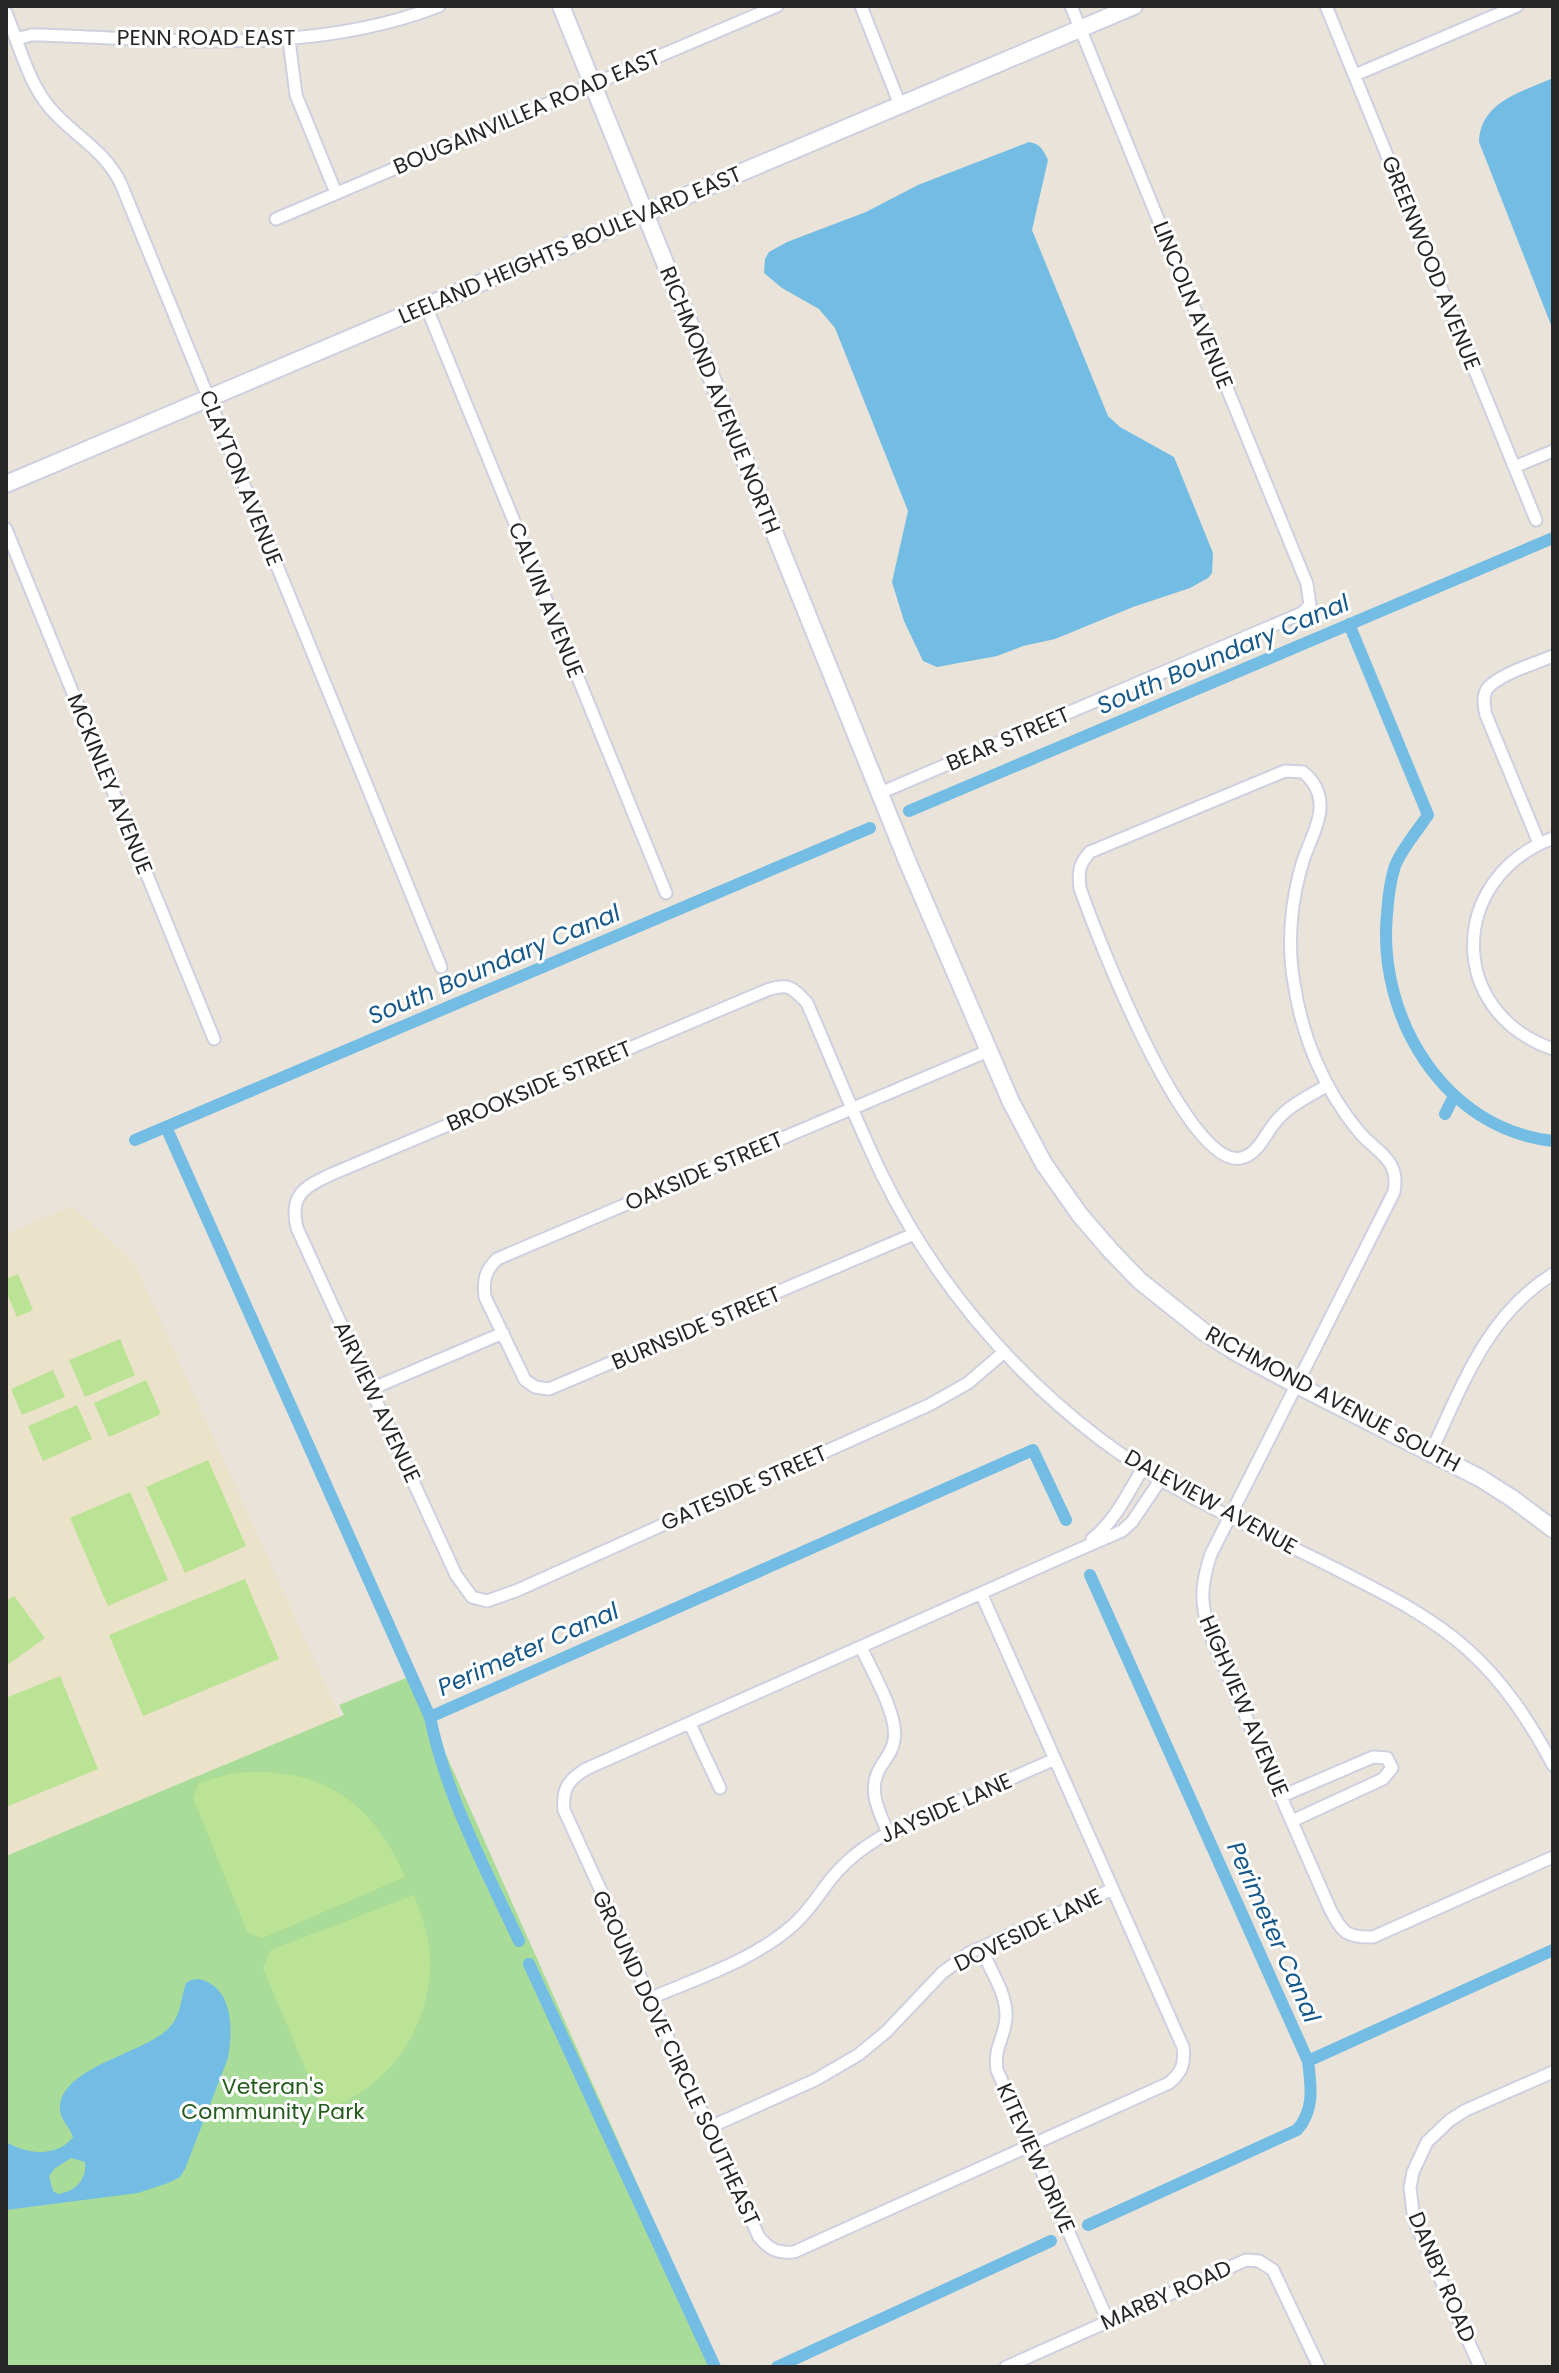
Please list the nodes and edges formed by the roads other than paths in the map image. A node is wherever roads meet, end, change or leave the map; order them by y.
1 (439, 6) edge
2 (561, 6) edge
3 (777, 6) edge
4 (861, 6) edge
5 (1071, 6) edge
6 (1134, 6) edge
7 (1326, 6) edge
8 (1517, 6) edge
9 (6, 13) edge
10 (1080, 29) junction
11 (17, 39) junction
12 (289, 40) junction
13 (1355, 75) junction
14 (593, 84) junction
15 (900, 105) junction
16 (336, 193) junction
17 (644, 214) junction
18 (276, 219) dead end
19 (426, 306) junction
20 (208, 399) junction
21 (1553, 451) edge
22 (1514, 467) junction
23 (6, 484) edge
24 (1536, 520) dead end
25 (6, 529) edge
26 (1310, 605) joint
27 (1553, 656) edge
28 (880, 793) junction
29 (1553, 838) edge
30 (1539, 843) junction
31 (666, 893) dead end
32 (441, 967) dead end
33 (793, 988) joint
34 (214, 1039) dead end
35 (1553, 1049) edge
36 (988, 1051) junction
37 (1328, 1085) junction
38 (853, 1108) junction
39 (294, 1203) joint
40 (914, 1234) junction
41 (1553, 1274) edge
42 (503, 1333) junction
43 (1004, 1352) junction
44 (1297, 1385) junction
45 (371, 1389) junction
46 (1431, 1452) junction
47 (1143, 1468) junction
48 (1161, 1479) junction
49 (1230, 1516) junction
50 (1553, 1529) edge
51 (1082, 1548) junction
52 (981, 1593) junction
53 (472, 1597) joint
54 (861, 1647) junction
55 (690, 1724) junction
56 (1055, 1759) junction
57 (1553, 1765) edge
58 (720, 1788) dead end
59 (1282, 1796) junction
60 (1292, 1821) junction
61 (888, 1833) junction
62 (1553, 1857) edge
63 (1113, 1889) junction
64 (981, 1948) junction
65 (649, 1999) junction
66 (1553, 2072) edge
67 (708, 2128) junction
68 (1030, 2146) junction
69 (1108, 2321) junction
70 (1006, 2367) edge
71 (1319, 2367) edge
72 (1480, 2367) edge

1 - 12 street, PENN ROAD EAST
2 - 14 street, RICHMOND AVENUE NORTH
3 - 14 street, BOUGAINVILLEA ROAD EAST
4 - 15 street
5 - 10 street, LINCOLN AVENUE
6 - 10 street, LEELAND HEIGHTS BOULEVARD EAST
7 - 13 street, GREENWOOD AVENUE
8 - 13 street
9 - 11 street, CLAYTON AVENUE
10 - 15 street, LEELAND HEIGHTS BOULEVARD EAST
10 - 26 street, LINCOLN AVENUE
11 - 12 street, PENN ROAD EAST
11 - 20 street, CLAYTON AVENUE
12 - 16 street
13 - 22 street, GREENWOOD AVENUE
14 - 16 street, BOUGAINVILLEA ROAD EAST
14 - 17 street, RICHMOND AVENUE NORTH
15 - 17 street, LEELAND HEIGHTS BOULEVARD EAST
16 - 18 street, BOUGAINVILLEA ROAD EAST
17 - 19 street, LEELAND HEIGHTS BOULEVARD EAST
17 - 28 street, RICHMOND AVENUE NORTH
19 - 20 street, LEELAND HEIGHTS BOULEVARD EAST
19 - 31 street, CALVIN AVENUE
20 - 23 street, LEELAND HEIGHTS BOULEVARD EAST
20 - 32 street, CLAYTON AVENUE
21 - 22 street
22 - 24 street, GREENWOOD AVENUE
25 - 34 street, MCKINLEY AVENUE
26 - 28 street, BEAR STREET
27 - 30 street
28 - 36 street, RICHMOND AVENUE SOUTH
29 - 30 street
30 - 35 street
33 - 38 street, DALEVIEW AVENUE
33 - 39 street, BROOKSIDE STREET
36 - 38 street, OAKSIDE STREET
36 - 44 street, RICHMOND AVENUE SOUTH
37 - 37 street, HIGHVIEW AVENUE
37 - 44 street, HIGHVIEW AVENUE
38 - 40 street, DALEVIEW AVENUE
38 - 42 street, OAKSIDE STREET
39 - 45 street, AIRVIEW AVENUE
40 - 42 street, BURNSIDE STREET
40 - 43 street, DALEVIEW AVENUE
41 - 46 street
42 - 45 street
43 - 47 street, DALEVIEW AVENUE
43 - 53 street, GATESIDE STREET
44 - 46 street, RICHMOND AVENUE SOUTH
44 - 49 street, HIGHVIEW AVENUE
45 - 53 street, AIRVIEW AVENUE
46 - 50 street, RICHMOND AVENUE SOUTH
47 - 48 street, DALEVIEW AVENUE
47 - 51 street
48 - 49 street, DALEVIEW AVENUE
48 - 51 street, GROUND DOVE CIRCLE SOUTHEAST
49 - 57 street, DALEVIEW AVENUE
49 - 59 street, HIGHVIEW AVENUE
51 - 52 street, GROUND DOVE CIRCLE SOUTHEAST
52 - 54 street, GROUND DOVE CIRCLE SOUTHEAST
52 - 56 street, GROUND DOVE CIRCLE SOUTHEAST
54 - 55 street, GROUND DOVE CIRCLE SOUTHEAST
54 - 61 street
55 - 58 street
55 - 65 street, GROUND DOVE CIRCLE SOUTHEAST
56 - 61 street, JAYSIDE LANE
56 - 63 street, GROUND DOVE CIRCLE SOUTHEAST
59 - 60 street, HIGHVIEW AVENUE
59 - 60 street
60 - 62 street, HIGHVIEW AVENUE
61 - 65 street, JAYSIDE LANE
63 - 64 street, DOVESIDE LANE
63 - 68 street, GROUND DOVE CIRCLE SOUTHEAST
64 - 67 street, DOVESIDE LANE
64 - 68 street, KITEVIEW DRIVE
65 - 67 street, GROUND DOVE CIRCLE SOUTHEAST
66 - 72 street, DANBY ROAD
67 - 68 street, GROUND DOVE CIRCLE SOUTHEAST
68 - 69 street, KITEVIEW DRIVE
69 - 70 street, MARBY ROAD
69 - 71 street, MARBY ROAD

